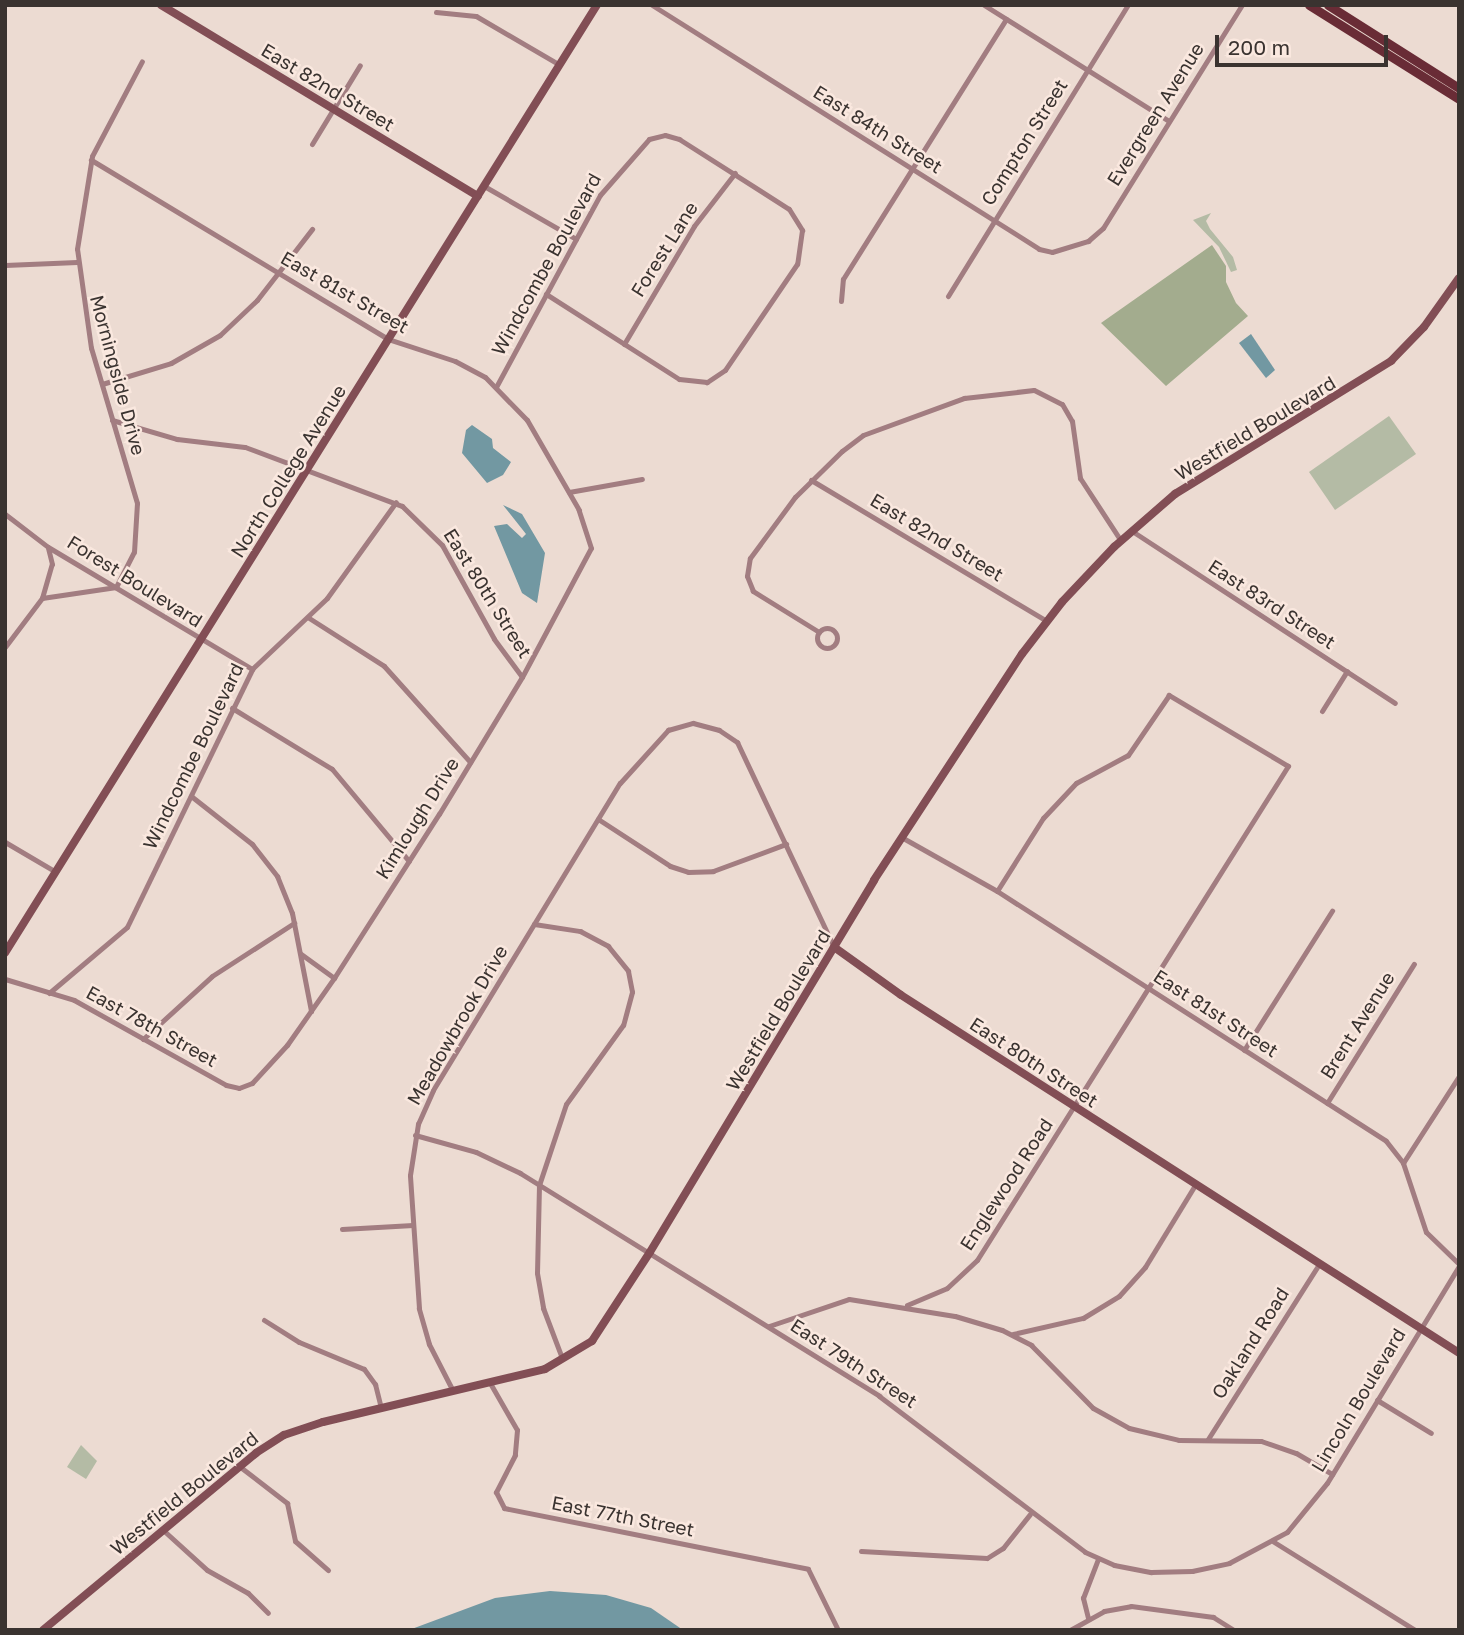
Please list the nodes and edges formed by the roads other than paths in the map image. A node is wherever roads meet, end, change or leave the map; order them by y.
1 (161, 5) edge
2 (597, 5) edge
3 (652, 5) edge
4 (984, 5) edge
5 (1128, 5) edge
6 (1241, 5) edge
7 (1308, 5) edge
8 (1328, 5) edge
9 (172, 8) edge
10 (436, 12) dead end
11 (1006, 19) junction
12 (142, 61) dead end
13 (360, 65) dead end
14 (560, 65) junction
15 (1087, 71) junction
16 (1459, 88) edge
17 (1459, 99) edge
18 (334, 109) junction
19 (1169, 121) junction
20 (312, 144) dead end
21 (91, 160) junction
22 (911, 170) junction
23 (734, 173) junction
24 (484, 186) junction
25 (478, 196) junction
26 (994, 220) junction
27 (312, 229) dead end
28 (1092, 238) joint
29 (576, 239) junction
30 (77, 262) junction
31 (5, 265) edge
32 (280, 272) junction
33 (1459, 278) edge
34 (546, 295) junction
35 (948, 296) dead end
36 (841, 300) dead end
37 (388, 339) junction
38 (624, 344) junction
39 (102, 384) junction
40 (496, 387) junction
41 (112, 420) junction
42 (307, 471) junction
43 (642, 479) dead end
44 (811, 480) junction
45 (569, 492) junction
46 (396, 502) junction
47 (5, 514) edge
48 (1132, 531) junction
49 (1121, 541) junction
50 (48, 547) junction
51 (591, 548) joint
52 (116, 587) junction
53 (42, 598) junction
54 (309, 618) junction
55 (1046, 621) junction
56 (819, 632) dead end
57 (200, 640) junction
58 (5, 647) edge
59 (252, 669) junction
60 (1347, 671) junction
61 (522, 677) junction
62 (1395, 702) dead end
63 (232, 708) junction
64 (1322, 711) dead end
65 (685, 723) joint
66 (470, 762) junction
67 (191, 796) junction
68 (598, 820) junction
69 (903, 838) junction
70 (6, 844) edge
71 (786, 844) junction
72 (409, 861) junction
73 (56, 872) junction
74 (997, 891) junction
75 (1332, 911) dead end
76 (294, 923) junction
77 (534, 924) junction
78 (834, 947) junction
79 (5, 953) edge
80 (301, 954) junction
81 (1414, 964) dead end
82 (334, 978) junction
83 (5, 979) edge
84 (1149, 989) junction
85 (49, 993) junction
86 (311, 1011) junction
87 (143, 1039) junction
88 (1244, 1050) junction
89 (1459, 1076) edge
90 (244, 1087) joint
91 (1327, 1103) junction
92 (1075, 1107) junction
93 (415, 1135) junction
94 (1403, 1163) junction
95 (539, 1185) junction
96 (1195, 1185) junction
97 (413, 1225) junction
98 (342, 1229) dead end
99 (650, 1252) junction
100 (1319, 1264) junction
101 (1459, 1265) edge
102 (907, 1305) junction
103 (264, 1320) dead end
104 (769, 1326) junction
105 (1420, 1328) junction
106 (1013, 1334) junction
107 (1459, 1353) edge
108 (564, 1361) junction
109 (490, 1383) junction
110 (453, 1392) junction
111 (1377, 1400) junction
112 (381, 1408) junction
113 (1430, 1433) dead end
114 (1208, 1439) junction
115 (239, 1466) junction
116 (1332, 1474) junction
117 (1030, 1514) junction
118 (163, 1530) junction
119 (1274, 1542) junction
120 (861, 1550) dead end
121 (1098, 1559) junction
122 (328, 1570) dead end
123 (268, 1614) dead end
124 (1088, 1618) junction
125 (43, 1630) edge
126 (838, 1630) edge
127 (1070, 1630) edge
128 (1234, 1630) edge
129 (1415, 1630) edge

1 - 9 street, East 82nd Street
2 - 14 street, North College Avenue
3 - 22 street, East 84th Street
4 - 11 street
5 - 15 street, Compton Street
6 - 19 street, Evergreen Avenue
7 - 17 main road
8 - 16 main road
9 - 18 street, East 82nd Street
10 - 14 street
11 - 15 street
11 - 22 street
12 - 21 street, Morningside Drive
13 - 18 street
14 - 24 street, North College Avenue
15 - 19 street
15 - 26 street, Compton Street
18 - 20 street
18 - 25 street, East 82nd Street
19 - 28 street, Evergreen Avenue
21 - 30 street, Morningside Drive
21 - 32 street, East 81st Street
22 - 26 street, East 84th Street
22 - 36 street
23 - 29 street, Windcombe Boulevard
23 - 38 street, Forest Lane
23 - 38 street
24 - 25 street, North College Avenue
24 - 29 street
25 - 37 street, North College Avenue
26 - 28 street, East 84th Street
26 - 35 street, Compton Street
27 - 32 street
29 - 34 street, Windcombe Boulevard
30 - 31 street
30 - 39 street, Morningside Drive
32 - 37 street, East 81st Street
32 - 39 street
33 - 48 street, Westfield Boulevard
34 - 38 street
34 - 40 street, Windcombe Boulevard
37 - 40 street, East 81st Street
37 - 42 street, North College Avenue
39 - 41 street, Morningside Drive
40 - 45 street, East 81st Street
41 - 42 street, East 80th Street
41 - 52 street, Morningside Drive
42 - 46 street, East 80th Street
42 - 57 street, North College Avenue
43 - 45 street
44 - 49 street
44 - 55 street, East 82nd Street
44 - 56 street
45 - 51 street, East 81st Street
46 - 54 street, Windcombe Boulevard
46 - 61 street, East 80th Street
47 - 50 street, Forest Boulevard
48 - 49 street, Westfield Boulevard
48 - 60 street, East 83rd Street
49 - 55 street, Westfield Boulevard
50 - 52 street, Forest Boulevard
50 - 53 street
51 - 61 street, Kimlough Drive
52 - 53 street
52 - 57 street, Forest Boulevard
53 - 58 street
54 - 59 street, Windcombe Boulevard
54 - 66 street
55 - 69 street, Westfield Boulevard
57 - 59 street, Forest Boulevard
57 - 73 street, North College Avenue
59 - 63 street, Windcombe Boulevard
60 - 62 street, East 83rd Street
60 - 64 street
61 - 66 street, Kimlough Drive
63 - 67 street, Windcombe Boulevard
63 - 72 street
65 - 68 street, Meadowbrook Drive
65 - 71 street, East 80th Street
66 - 72 street, Kimlough Drive
67 - 76 street
67 - 85 street, Windcombe Boulevard
68 - 71 street
68 - 77 street, Meadowbrook Drive
69 - 74 street, East 81st Street
69 - 78 street, Westfield Boulevard
70 - 73 street
71 - 78 street, East 80th Street
72 - 82 street, Kimlough Drive
73 - 79 street, North College Avenue
74 - 84 street, East 81st Street
74 - 84 street, Englewood Road
75 - 88 street
76 - 80 street
76 - 87 street
77 - 93 street, Meadowbrook Drive
77 - 95 street
78 - 92 street, East 80th Street
78 - 99 street, Westfield Boulevard
80 - 82 street
80 - 86 street
81 - 91 street, Brent Avenue
82 - 86 street, Kimlough Drive
83 - 85 street, East 78th Street
84 - 88 street, East 81st Street
84 - 92 street, Englewood Road
85 - 87 street, East 78th Street
86 - 90 street, Kimlough Drive
87 - 90 street, East 78th Street
88 - 91 street, East 81st Street
89 - 94 street
91 - 94 street, East 81st Street
92 - 96 street, East 80th Street
92 - 102 street, Englewood Road
93 - 95 street, East 79th Street
93 - 97 street, Meadowbrook Drive
94 - 101 street, East 81st Street
95 - 99 street, East 79th Street
95 - 108 street
96 - 100 street, East 80th Street
96 - 106 street
97 - 98 street
97 - 110 street, Meadowbrook Drive
99 - 104 street, East 79th Street
99 - 108 street, Westfield Boulevard
100 - 105 street, East 80th Street
100 - 114 street, Oakland Road
101 - 105 street, Lincoln Boulevard
102 - 104 street
102 - 106 street
103 - 112 street
104 - 117 street, East 79th Street
105 - 107 street, East 80th Street
105 - 111 street, Lincoln Boulevard
106 - 114 street
108 - 109 street, Westfield Boulevard
109 - 110 street, Westfield Boulevard
109 - 126 street, East 77th Street
110 - 112 street, Westfield Boulevard
111 - 113 street
111 - 116 street, Lincoln Boulevard
112 - 115 street, Westfield Boulevard
114 - 116 street
115 - 118 street, Westfield Boulevard
115 - 122 street
116 - 119 street, Lincoln Boulevard
117 - 120 street
117 - 121 street, East 79th Street
118 - 123 street
118 - 125 street, Westfield Boulevard
119 - 121 street, East 79th Street
119 - 129 street
121 - 124 street
124 - 127 street
124 - 128 street

